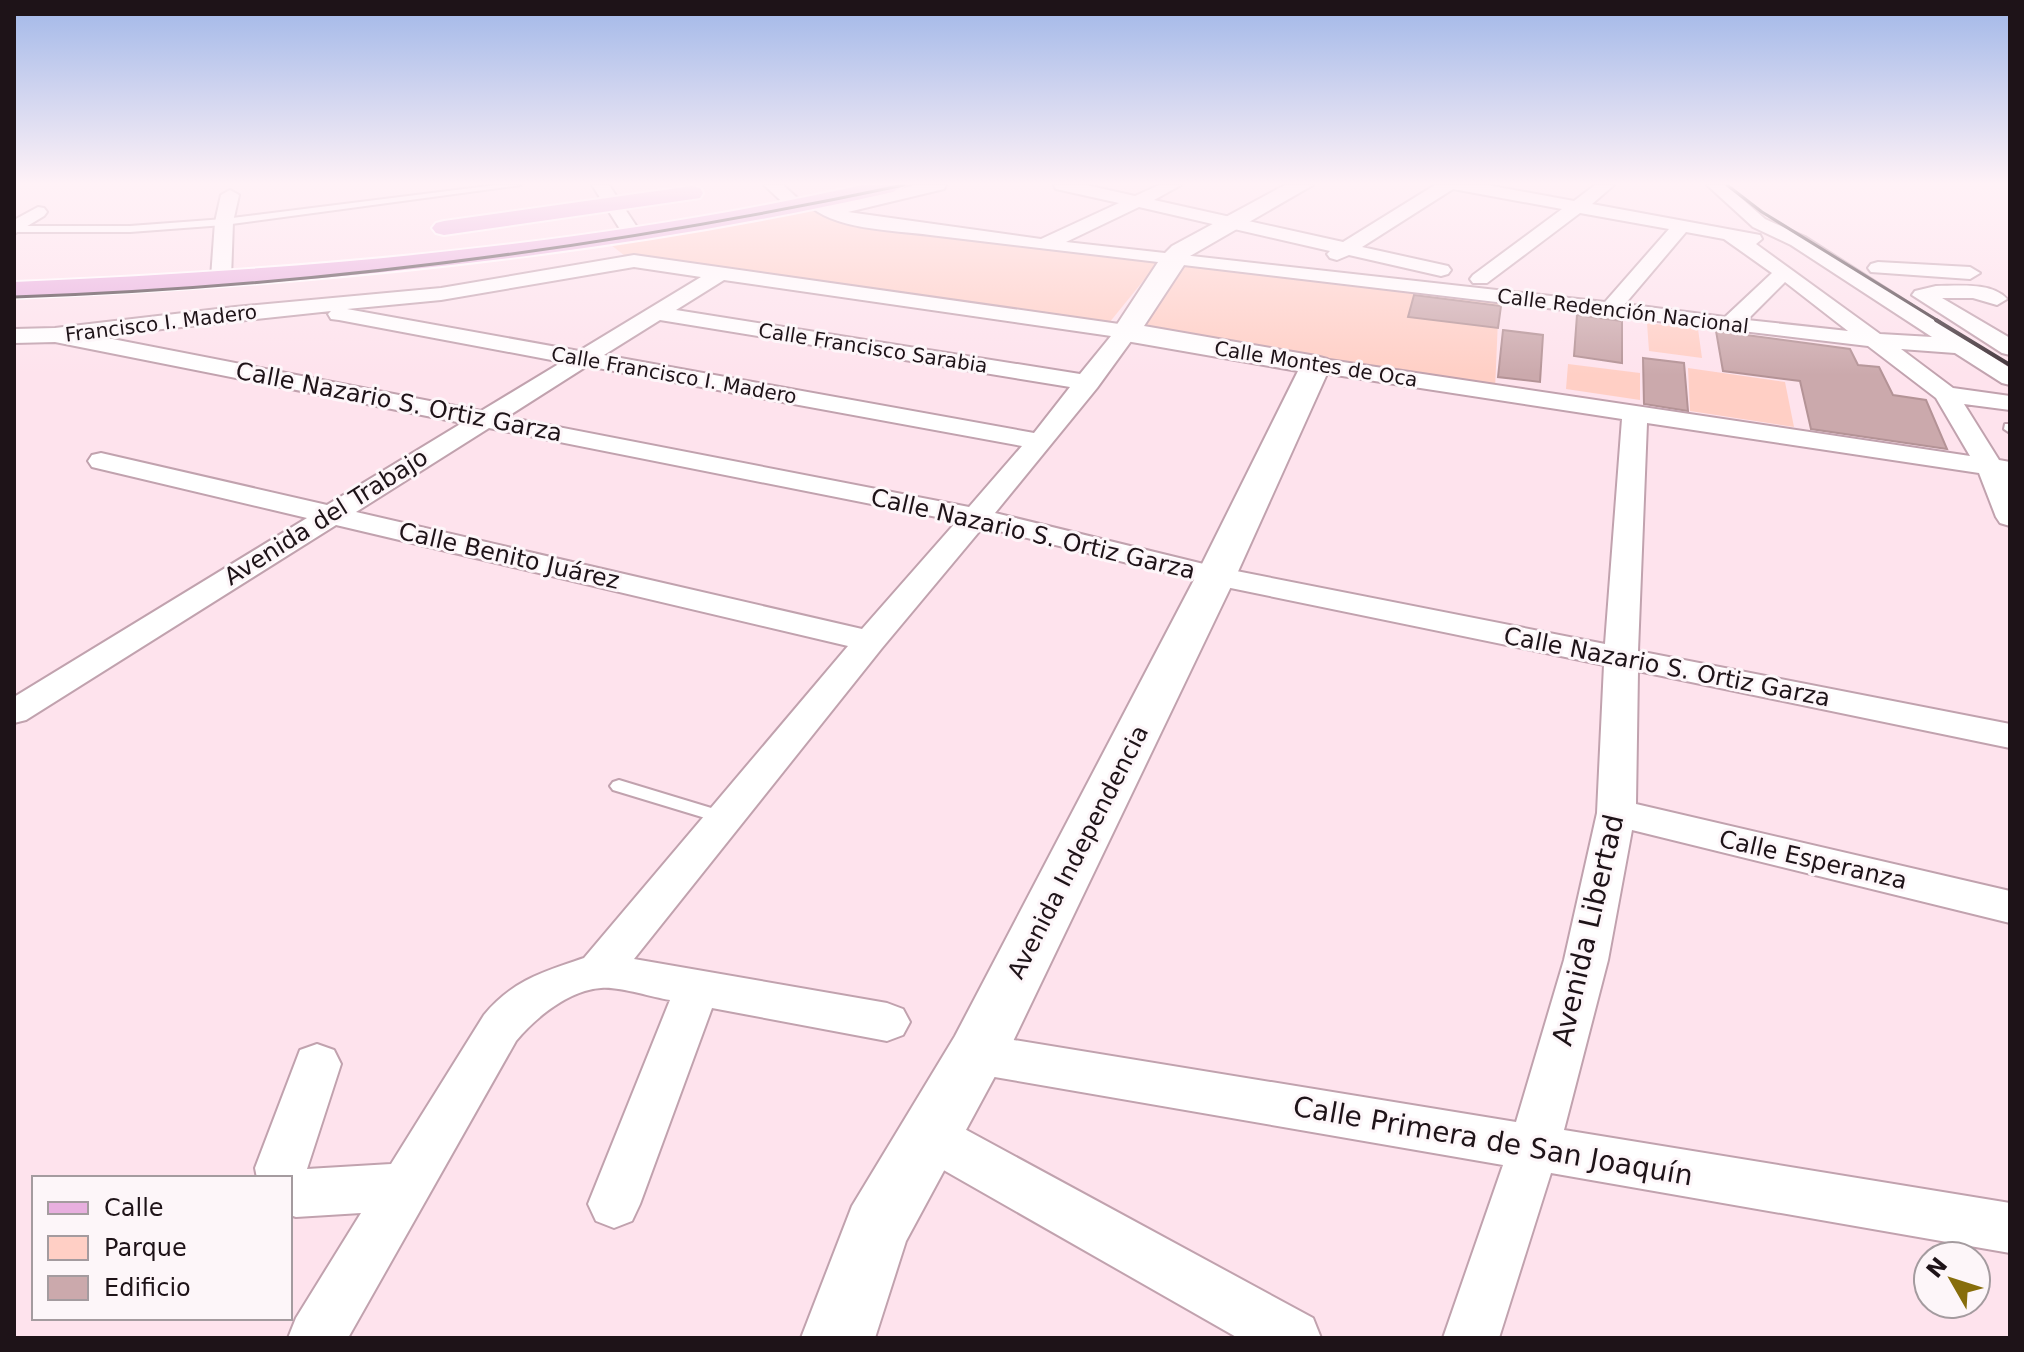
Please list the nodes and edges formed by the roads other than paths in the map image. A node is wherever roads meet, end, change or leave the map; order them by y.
1 (223, 248) edge
2 (511, 248) edge
3 (1075, 248) edge
4 (1186, 248) edge
5 (1342, 248) edge
6 (1522, 248) edge
7 (1663, 248) edge
8 (1749, 248) edge
9 (1809, 248) edge
10 (286, 249) dead end
11 (1346, 249) junction
12 (1171, 261) junction
13 (622, 263) joint
14 (1834, 264) junction
15 (223, 268) junction
16 (1878, 268) junction
17 (14, 270) edge
18 (1784, 272) junction
19 (721, 273) junction
20 (1970, 273) dead end
21 (1306, 274) junction
22 (1480, 279) junction
23 (14, 290) edge
24 (1916, 292) junction
25 (1997, 299) dead end
26 (1536, 300) junction
27 (307, 307) junction
28 (1609, 310) junction
29 (656, 313) junction
30 (1729, 325) junction
31 (1126, 332) junction
32 (55, 335) junction
33 (14, 336) edge
34 (1876, 342) junction
35 (1959, 346) junction
36 (2010, 348) edge
37 (583, 359) junction
38 (1316, 365) junction
39 (2010, 378) edge
40 (1089, 383) junction
41 (1946, 394) junction
42 (2010, 403) edge
43 (1635, 413) junction
44 (484, 418) junction
45 (1040, 442) junction
46 (101, 461) dead end
47 (2000, 468) edge
48 (331, 514) junction
49 (978, 517) junction
50 (2010, 517) edge
51 (1216, 576) junction
52 (870, 641) junction
53 (1621, 659) junction
54 (14, 712) edge
55 (2010, 736) edge
56 (619, 786) dead end
57 (1616, 813) junction
58 (725, 818) junction
59 (2010, 907) edge
60 (600, 970) junction
61 (697, 988) junction
62 (887, 1022) dead end
63 (977, 1054) junction
64 (317, 1064) dead end
65 (930, 1136) junction
66 (1534, 1148) junction
67 (283, 1176) edge
68 (405, 1187) junction
69 (292, 1191) edge
70 (614, 1204) dead end
71 (2010, 1228) edge
72 (316, 1338) edge
73 (838, 1338) edge
74 (1293, 1338) edge
75 (1471, 1338) edge

1 - 15 street
2 - 15 main road
3 - 12 street, Calle Redención Nacional
4 - 12 main road
5 - 11 street
6 - 22 street
7 - 28 street
8 - 18 street
9 - 14 street
10 - 15 main road
11 - 21 street
11 - 22 street
12 - 21 street, Calle Redención Nacional
12 - 31 main road
13 - 19 street, Calle Montes de Oca
13 - 27 street, Francisco I. Madero
14 - 16 street
14 - 35 street
15 - 17 main road
15 - 23 main road
16 - 20 street
16 - 24 street
18 - 30 street
18 - 34 street
19 - 29 street, Avenida del Trabajo
19 - 31 street, Calle Montes de Oca
21 - 26 street, Calle Redención Nacional
22 - 26 street
24 - 25 street
24 - 36 street
26 - 28 street, Calle Redención Nacional
27 - 32 street, Francisco I. Madero
27 - 37 street, Calle Francisco I. Madero
28 - 30 street, Calle Redención Nacional
29 - 37 street, Avenida del Trabajo
29 - 40 street, Calle Francisco Sarabia
30 - 34 street, Calle Redención Nacional
31 - 38 main road, Calle Montes de Oca
31 - 40 street
32 - 33 street, Francisco I. Madero
32 - 44 street, Calle Nazario S. Ortiz Garza
34 - 35 street, Calle Redención Nacional
34 - 41 street
35 - 39 street
37 - 44 street, Avenida del Trabajo
37 - 45 street, Calle Francisco I. Madero
38 - 43 street, Calle Montes de Oca
38 - 51 main road, Avenida Independencia
40 - 45 street
41 - 42 street
41 - 47 street
43 - 47 street, Calle Montes de Oca
43 - 53 street, Avenida Libertad
44 - 48 street, Avenida del Trabajo
44 - 49 street, Calle Nazario S. Ortiz Garza
45 - 49 street
46 - 48 street, Calle Benito Juárez
47 - 50 street
48 - 52 street, Calle Benito Juárez
48 - 54 street, Avenida del Trabajo
49 - 51 street, Calle Nazario S. Ortiz Garza
49 - 52 street
51 - 53 street, Calle Nazario S. Ortiz Garza
51 - 63 main road, Avenida Independencia
52 - 58 street
53 - 55 street, Calle Nazario S. Ortiz Garza
53 - 57 street, Avenida Libertad
56 - 58 lane
57 - 59 street, Calle Esperanza
57 - 66 street, Avenida Libertad
58 - 60 street
60 - 61 street
60 - 68 street
61 - 62 street
61 - 70 street
63 - 65 main road, Avenida Independencia
63 - 66 street, Calle Primera de San Joaquín
64 - 67 street
65 - 73 main road, Avenida Independencia
65 - 74 street
66 - 71 street, Calle Primera de San Joaquín
66 - 75 street, Avenida Libertad
68 - 69 street
68 - 72 street

